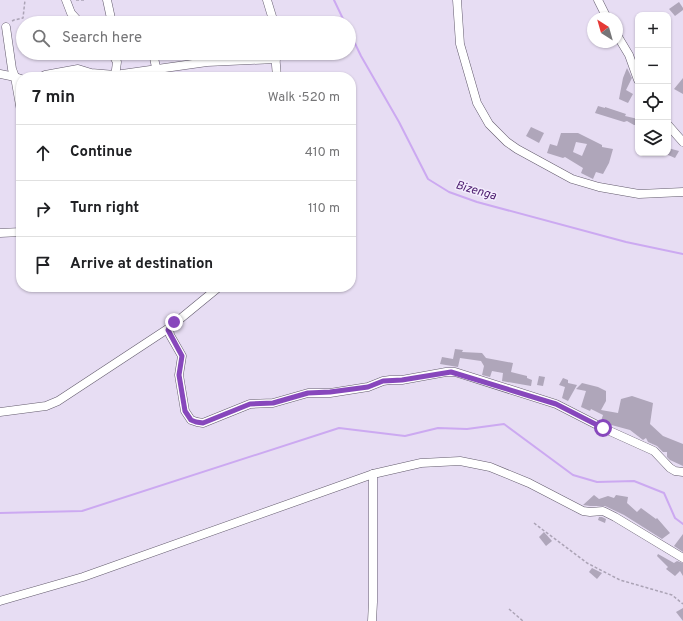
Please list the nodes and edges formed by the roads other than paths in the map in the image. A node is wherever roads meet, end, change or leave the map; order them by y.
1 (66, 0) edge
2 (107, 0) edge
3 (267, 0) edge
4 (457, 0) edge
5 (598, 0) edge
6 (604, 12) edge
7 (74, 16) edge
8 (110, 16) edge
9 (272, 16) edge
10 (6, 27) road end
11 (623, 45) edge
12 (155, 60) edge
13 (230, 60) edge
14 (276, 60) edge
15 (117, 62) edge
16 (59, 72) edge
17 (87, 72) edge
18 (116, 72) edge
19 (158, 72) edge
20 (161, 72) edge
21 (277, 72) edge
22 (635, 72) edge
23 (0, 74) edge
24 (16, 75) edge
25 (16, 78) edge
26 (671, 128) edge
27 (683, 142) edge
28 (683, 192) edge
29 (16, 232) edge
30 (0, 233) edge
31 (213, 292) edge
32 (169, 328) junction
33 (0, 412) edge
34 (683, 472) edge
35 (373, 474) junction
36 (683, 558) edge
37 (0, 601) edge
38 (372, 621) edge

1 - 7 street
2 - 8 street
3 - 9 street
4 - 28 street
5 - 6 street
10 - 24 street
11 - 22 street
12 - 19 street
13 - 20 street
14 - 21 street
15 - 18 street
16 - 17 street
23 - 25 street
26 - 27 street
29 - 30 street
31 - 32 street
32 - 33 street
32 - 34 street
35 - 36 street
35 - 37 street
35 - 38 street

